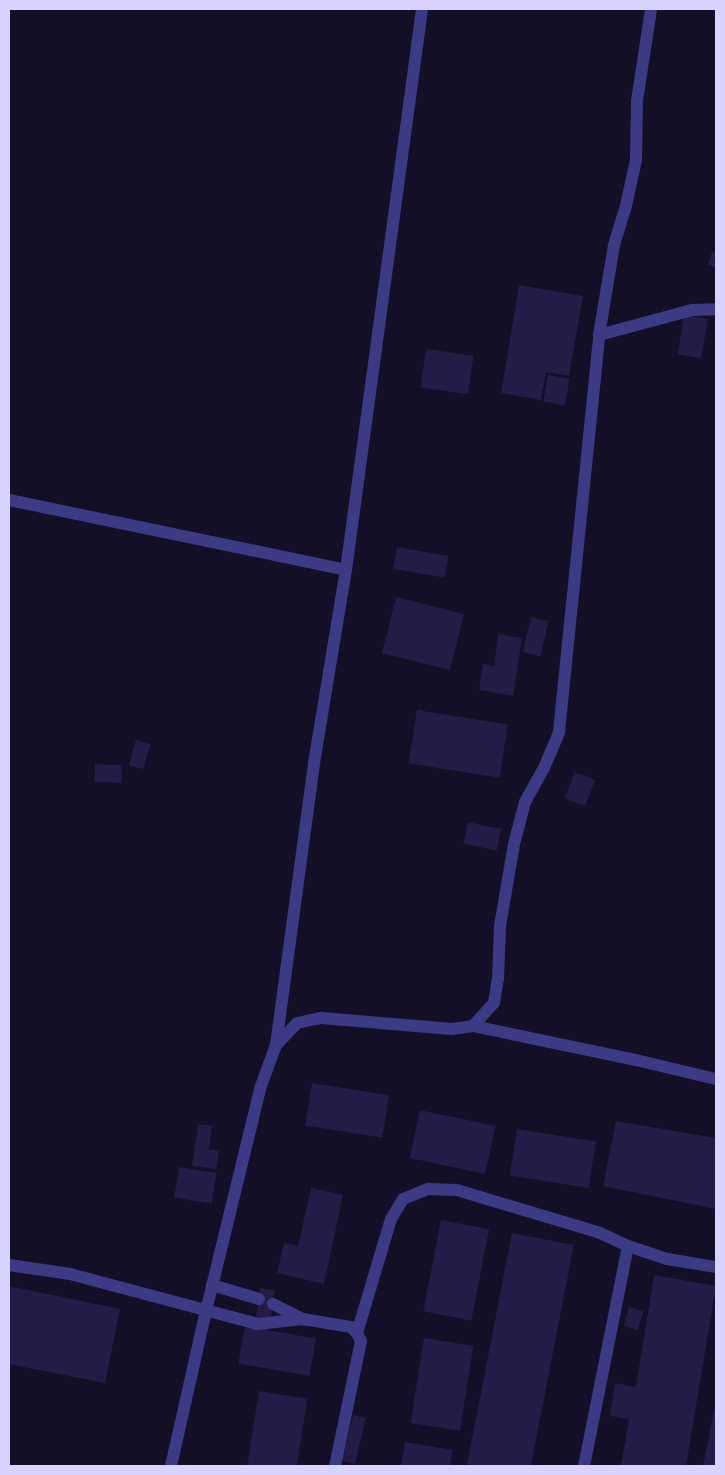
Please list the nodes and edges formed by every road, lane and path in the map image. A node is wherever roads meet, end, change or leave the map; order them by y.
1 (422, 9) edge
2 (651, 9) edge
3 (716, 309) edge
4 (599, 335) junction
5 (9, 500) edge
6 (346, 570) junction
7 (473, 1026) junction
8 (276, 1045) junction
9 (716, 1079) edge
10 (628, 1246) junction
11 (9, 1265) edge
12 (716, 1268) edge
13 (212, 1285) junction
14 (259, 1299) dead end
15 (273, 1304) dead end
16 (206, 1310) junction
17 (303, 1319) junction
18 (357, 1333) junction
19 (171, 1466) edge
20 (335, 1466) edge
21 (584, 1466) edge

1 - 6 street
2 - 4 street
3 - 4 street
4 - 7 street
5 - 6 street
6 - 8 street
7 - 8 street
7 - 9 street
8 - 13 street
10 - 12 street
10 - 18 street
10 - 21 street
11 - 16 street
13 - 14 street
13 - 16 street
15 - 17 street
16 - 17 street
16 - 19 street
17 - 18 street
18 - 20 street

